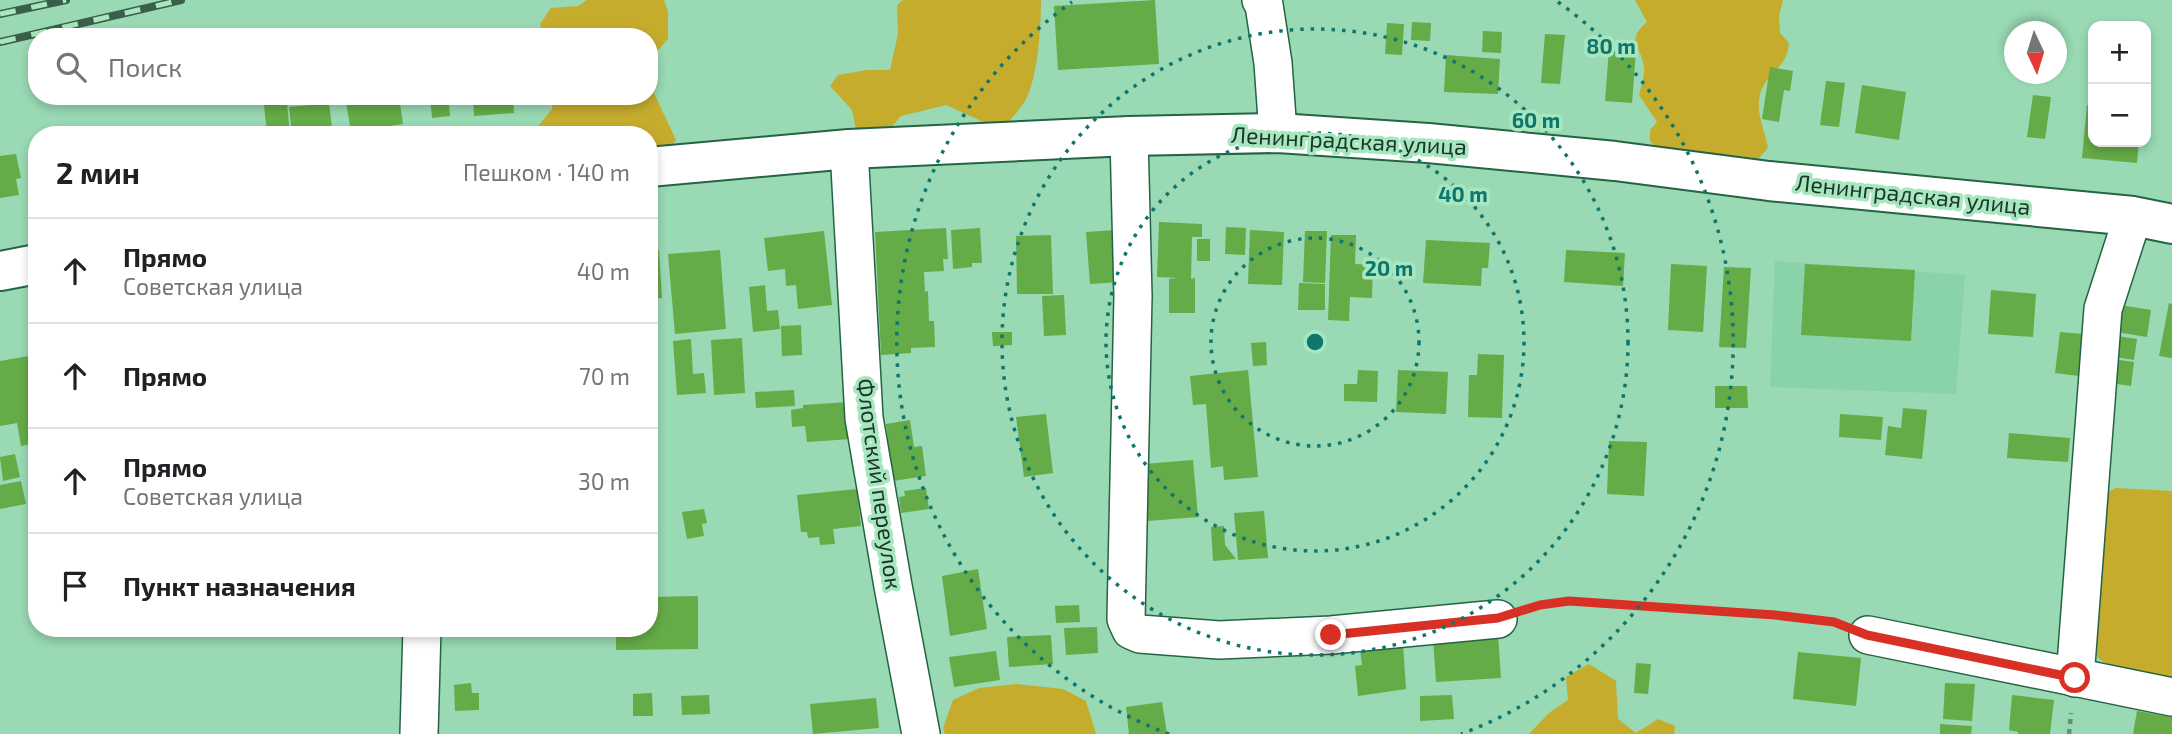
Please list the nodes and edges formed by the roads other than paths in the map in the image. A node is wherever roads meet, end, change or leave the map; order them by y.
1 (1261, 0) edge
2 (1278, 133) junction
3 (1129, 136) junction
4 (849, 149) junction
5 (658, 166) edge
6 (2133, 216) junction
7 (2172, 224) edge
8 (28, 266) edge
9 (0, 271) edge
10 (1498, 618) road end
11 (1867, 635) road end
12 (422, 637) edge
13 (2075, 678) junction
14 (2172, 697) edge
15 (419, 734) edge
16 (921, 734) edge

1 - 2 street
2 - 3 main road, Ленинградская улица
2 - 6 main road, Ленинградская улица
3 - 4 main road, Ленинградская улица
3 - 10 street
4 - 5 main road, Ленинградская улица
4 - 16 street, Флотский переулок
6 - 7 main road, Ленинградская улица
6 - 13 street
8 - 9 main road
11 - 13 street
12 - 15 street
13 - 14 street

